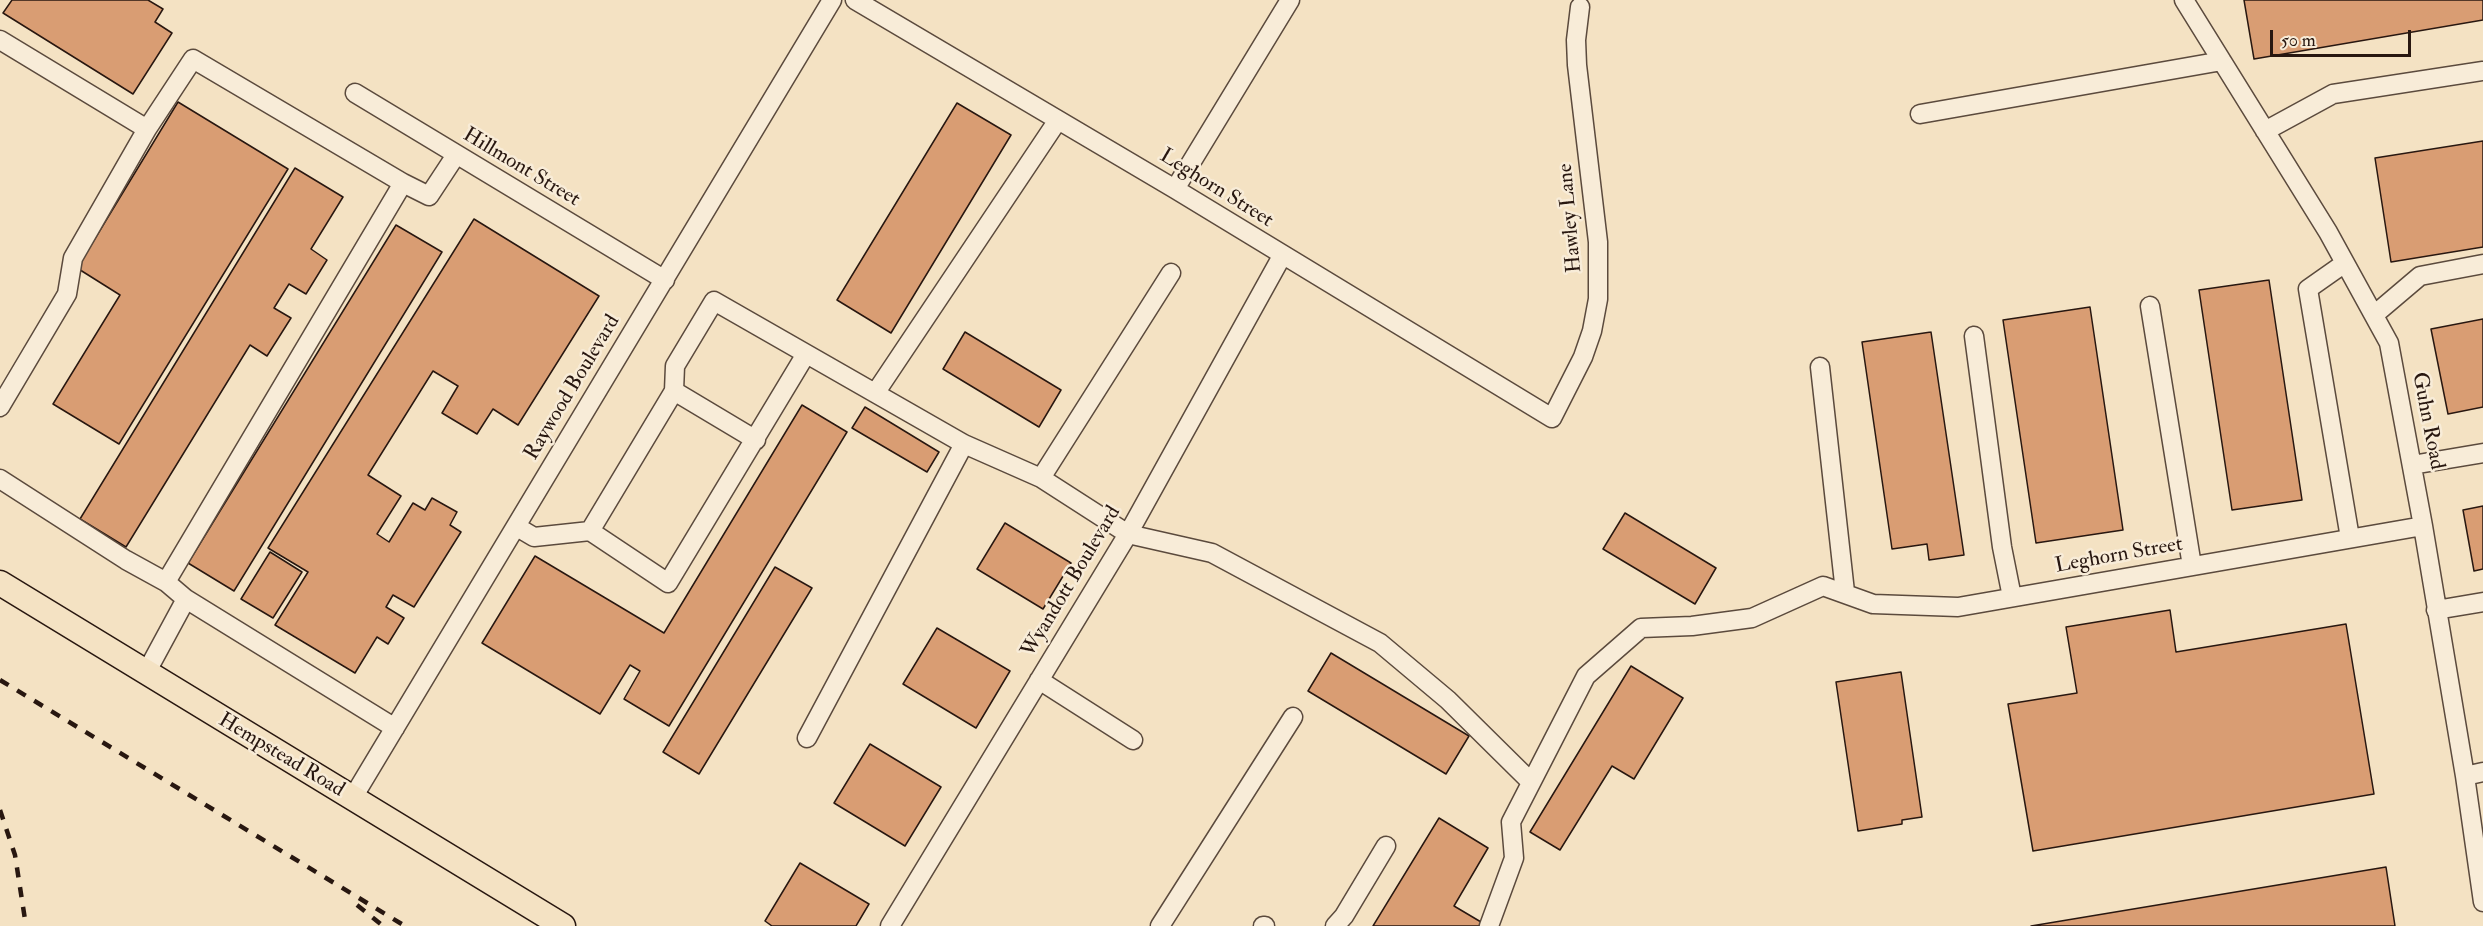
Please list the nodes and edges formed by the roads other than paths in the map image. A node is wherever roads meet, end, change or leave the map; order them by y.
1 (832, 0) edge
2 (855, 0) edge
3 (1290, 0) edge
4 (2184, 0) edge
5 (1580, 7) dead end
6 (0, 40) edge
7 (2222, 61) junction
8 (2483, 71) edge
9 (355, 93) dead end
10 (1920, 114) dead end
11 (1058, 120) junction
12 (147, 129) junction
13 (2265, 131) junction
14 (456, 155) junction
15 (403, 183) junction
16 (1175, 189) junction
17 (1282, 256) junction
18 (2345, 263) junction
19 (2483, 264) edge
20 (1171, 273) dead end
21 (665, 280) junction
22 (2150, 306) dead end
23 (2373, 315) junction
24 (1974, 336) dead end
25 (807, 354) junction
26 (1820, 367) dead end
27 (674, 391) junction
28 (876, 392) junction
29 (0, 407) edge
30 (1552, 418) joint
31 (756, 440) junction
32 (964, 444) junction
33 (2483, 453) edge
34 (2412, 465) junction
35 (1041, 478) junction
36 (0, 479) edge
37 (517, 526) junction
38 (2423, 526) junction
39 (590, 531) junction
40 (1128, 534) junction
41 (2350, 538) junction
42 (2192, 566) junction
43 (166, 582) junction
44 (0, 583) edge
45 (1845, 592) junction
46 (2012, 597) junction
47 (186, 599) junction
48 (2483, 602) edge
49 (2436, 610) junction
50 (146, 673) junction
51 (1039, 680) junction
52 (1293, 717) dead end
53 (395, 728) junction
54 (807, 738) dead end
55 (1133, 740) dead end
56 (2483, 772) edge
57 (2465, 776) junction
58 (1531, 782) junction
59 (352, 799) junction
60 (1386, 846) dead end
61 (2483, 902) edge
62 (563, 926) edge
63 (890, 926) edge
64 (1160, 926) edge
65 (1335, 926) edge
66 (1489, 926) edge

1 - 21 street, Raywood Boulevard
2 - 11 street, Leghorn Street
3 - 16 street
4 - 7 street, Guhn Road
5 - 30 street, Hawley Lane
6 - 12 street
7 - 10 street
7 - 13 street, Guhn Road
8 - 13 street
9 - 14 street, Hillmont Street
11 - 16 street, Leghorn Street
11 - 28 street
12 - 15 street
12 - 29 street
13 - 18 street, Guhn Road
14 - 15 street
14 - 21 street, Hillmont Street
15 - 43 street
16 - 17 street, Leghorn Street
17 - 30 street, Leghorn Street
17 - 40 street, Wyandott Boulevard
18 - 23 street, Guhn Road
18 - 41 street
19 - 23 street
20 - 35 street
21 - 37 street, Raywood Boulevard
22 - 42 street
23 - 34 street, Guhn Road
24 - 46 street
25 - 27 street
25 - 28 street
25 - 31 street
26 - 45 street
27 - 31 street
27 - 39 street
28 - 32 street
31 - 39 street
32 - 35 street
32 - 54 street
33 - 34 street
34 - 38 street, Guhn Road
35 - 40 street
36 - 43 street
37 - 39 street
37 - 53 street, Raywood Boulevard
38 - 41 street, Leghorn Street
38 - 49 street, Guhn Road
40 - 51 street, Wyandott Boulevard
40 - 58 street
41 - 42 street, Leghorn Street
42 - 46 street, Leghorn Street
43 - 47 street
44 - 50 main road, Hempstead Road
45 - 46 street, Leghorn Street
45 - 58 street, Leghorn Street
47 - 50 street
47 - 53 street
48 - 49 street
49 - 57 street, Guhn Road
50 - 59 main road, Hempstead Road
51 - 55 street
51 - 63 street, Wyandott Boulevard
52 - 64 street
53 - 59 street, Raywood Boulevard
56 - 57 street
57 - 61 street, Guhn Road
58 - 66 street
59 - 62 main road, Hempstead Road
60 - 65 street

